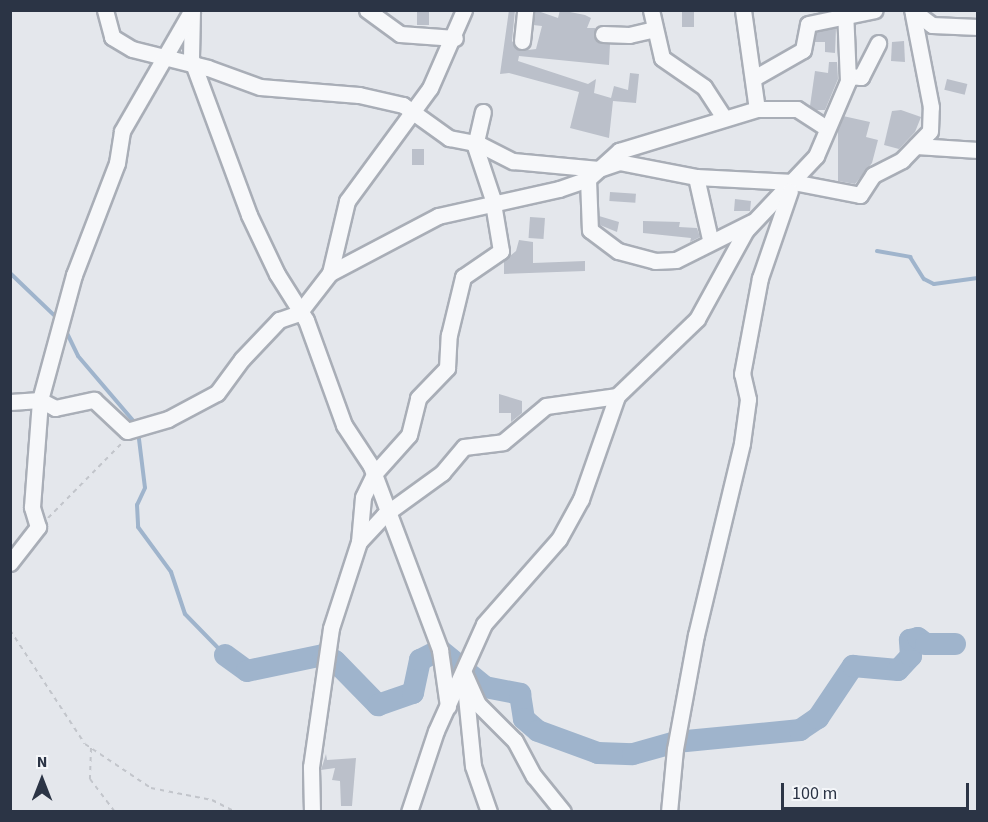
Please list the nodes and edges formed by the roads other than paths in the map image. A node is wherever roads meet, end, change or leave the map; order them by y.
1 (105, 10) edge
2 (367, 10) edge
3 (464, 10) edge
4 (525, 10) edge
5 (651, 10) edge
6 (743, 10) edge
7 (875, 10) edge
8 (192, 11) edge
9 (912, 12) edge
10 (845, 13) edge
11 (978, 27) edge
12 (654, 29) junction
13 (603, 34) dead end
14 (455, 38) junction
15 (522, 41) dead end
16 (878, 43) dead end
17 (163, 58) junction
18 (194, 65) junction
19 (848, 76) junction
20 (754, 78) junction
21 (757, 109) junction
22 (411, 112) junction
23 (483, 112) dead end
24 (724, 118) junction
25 (826, 128) junction
26 (476, 144) junction
27 (916, 146) junction
28 (978, 150) edge
29 (593, 174) junction
30 (696, 177) junction
31 (793, 182) junction
32 (493, 202) junction
33 (754, 221) junction
34 (710, 239) junction
35 (330, 273) junction
36 (301, 311) junction
37 (616, 396) junction
38 (40, 400) junction
39 (10, 402) edge
40 (374, 474) junction
41 (387, 513) junction
42 (358, 542) junction
43 (10, 563) edge
44 (464, 673) junction
45 (448, 706) junction
46 (312, 812) edge
47 (410, 812) edge
48 (489, 812) edge
49 (563, 812) edge
50 (669, 812) edge

1 - 17 street
2 - 14 street
3 - 14 street
4 - 15 street
5 - 12 street
6 - 20 street
7 - 10 street
8 - 17 street
8 - 18 street
9 - 11 street
9 - 27 street
10 - 19 street
10 - 20 street
12 - 13 street
12 - 24 street
14 - 22 street
16 - 19 street
17 - 18 street
17 - 38 street
18 - 22 street
18 - 36 street
19 - 25 street
20 - 21 street
21 - 24 street
21 - 25 street
22 - 26 street
22 - 35 street
23 - 26 street
24 - 29 street
25 - 31 street
26 - 29 street
26 - 32 street
27 - 28 street
27 - 31 street
29 - 30 street
29 - 32 street
29 - 34 street
30 - 31 street
30 - 34 street
31 - 33 street
31 - 50 street
32 - 35 street
32 - 40 street
33 - 34 street
33 - 37 street
35 - 36 street
36 - 38 street
36 - 40 street
37 - 41 street
37 - 44 street
38 - 39 street
38 - 43 street
40 - 41 street
40 - 42 street
41 - 42 street
41 - 45 street
42 - 46 street
44 - 45 street
44 - 48 street
44 - 49 street
45 - 47 street

